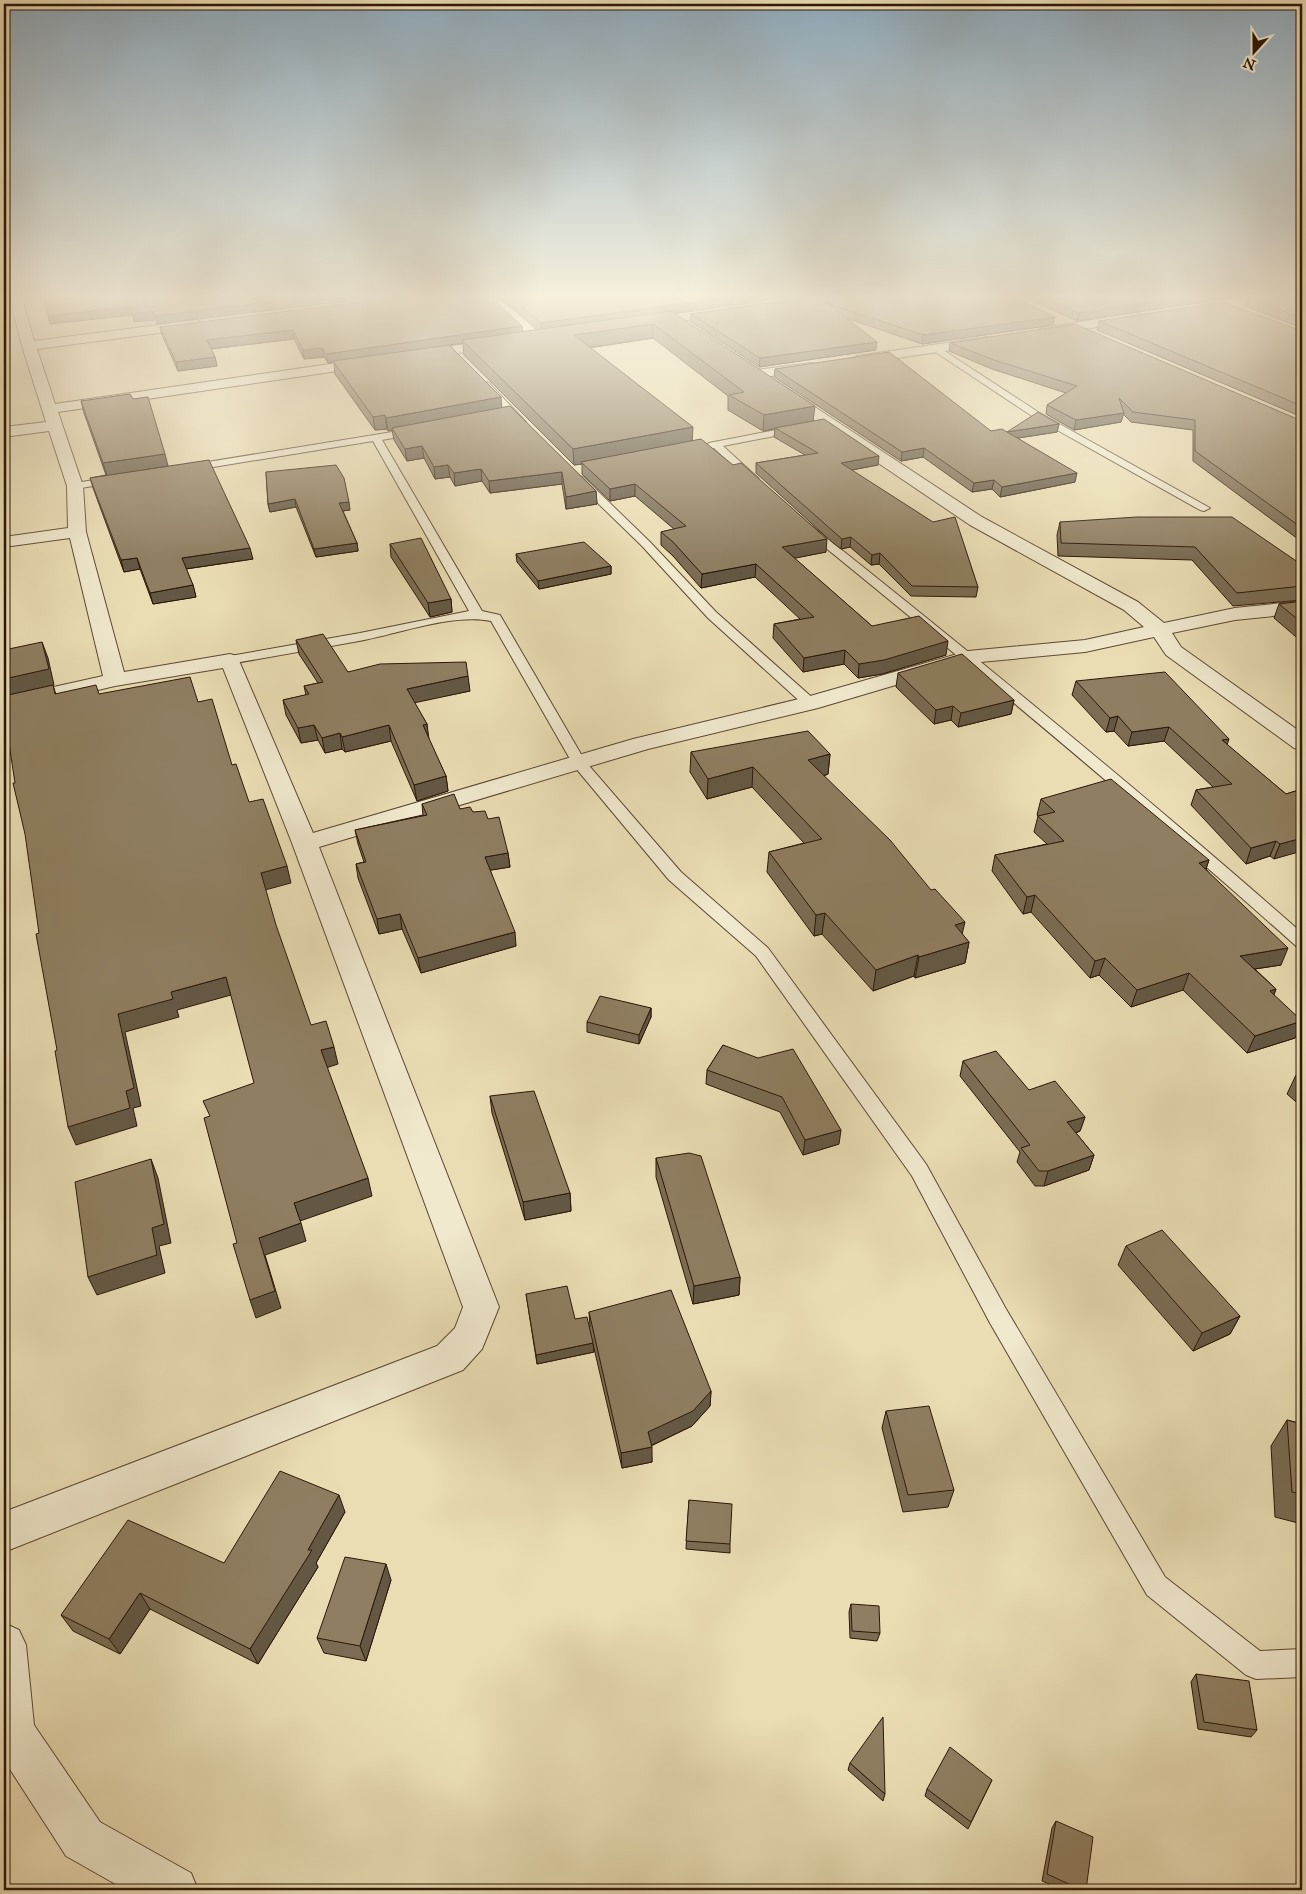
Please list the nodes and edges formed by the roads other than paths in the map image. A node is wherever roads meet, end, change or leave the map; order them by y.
1 (42, 382) edge
2 (231, 382) edge
3 (483, 382) edge
4 (769, 382) edge
5 (988, 382) edge
6 (51, 409) junction
7 (829, 422) junction
8 (56, 425) junction
9 (425, 429) edge
10 (4, 432) edge
11 (533, 434) edge
12 (376, 438) junction
13 (716, 445) junction
14 (696, 448) edge
15 (182, 469) edge
16 (580, 469) edge
17 (124, 478) edge
18 (76, 486) junction
19 (765, 489) edge
20 (1204, 508) dead end
21 (800, 521) edge
22 (77, 532) junction
23 (4, 542) edge
24 (1302, 607) edge
25 (477, 614) junction
26 (1160, 630) junction
27 (968, 657) junction
28 (230, 660) junction
29 (115, 680) junction
30 (810, 703) junction
31 (4, 705) edge
32 (1302, 743) edge
33 (579, 763) junction
34 (305, 843) junction
35 (1302, 942) edge
36 (4, 1532) edge
37 (4, 1645) edge
38 (1302, 1663) edge
39 (174, 1890) edge

1 - 6 street
2 - 6 street
3 - 11 lane
4 - 7 street
5 - 20 lane
6 - 8 street
7 - 13 lane
7 - 26 street
8 - 10 street
8 - 18 street
9 - 12 lane
12 - 15 lane
12 - 25 lane
13 - 14 lane
13 - 19 lane
16 - 30 lane
17 - 18 lane
18 - 22 street
21 - 27 lane
22 - 23 street
22 - 29 street
24 - 26 street
25 - 28 lane
25 - 33 lane
26 - 27 street
26 - 32 street
27 - 30 street
27 - 35 lane
28 - 29 street
28 - 34 street
29 - 31 street
30 - 33 street
33 - 34 street
33 - 38 lane
34 - 36 street
37 - 39 street

